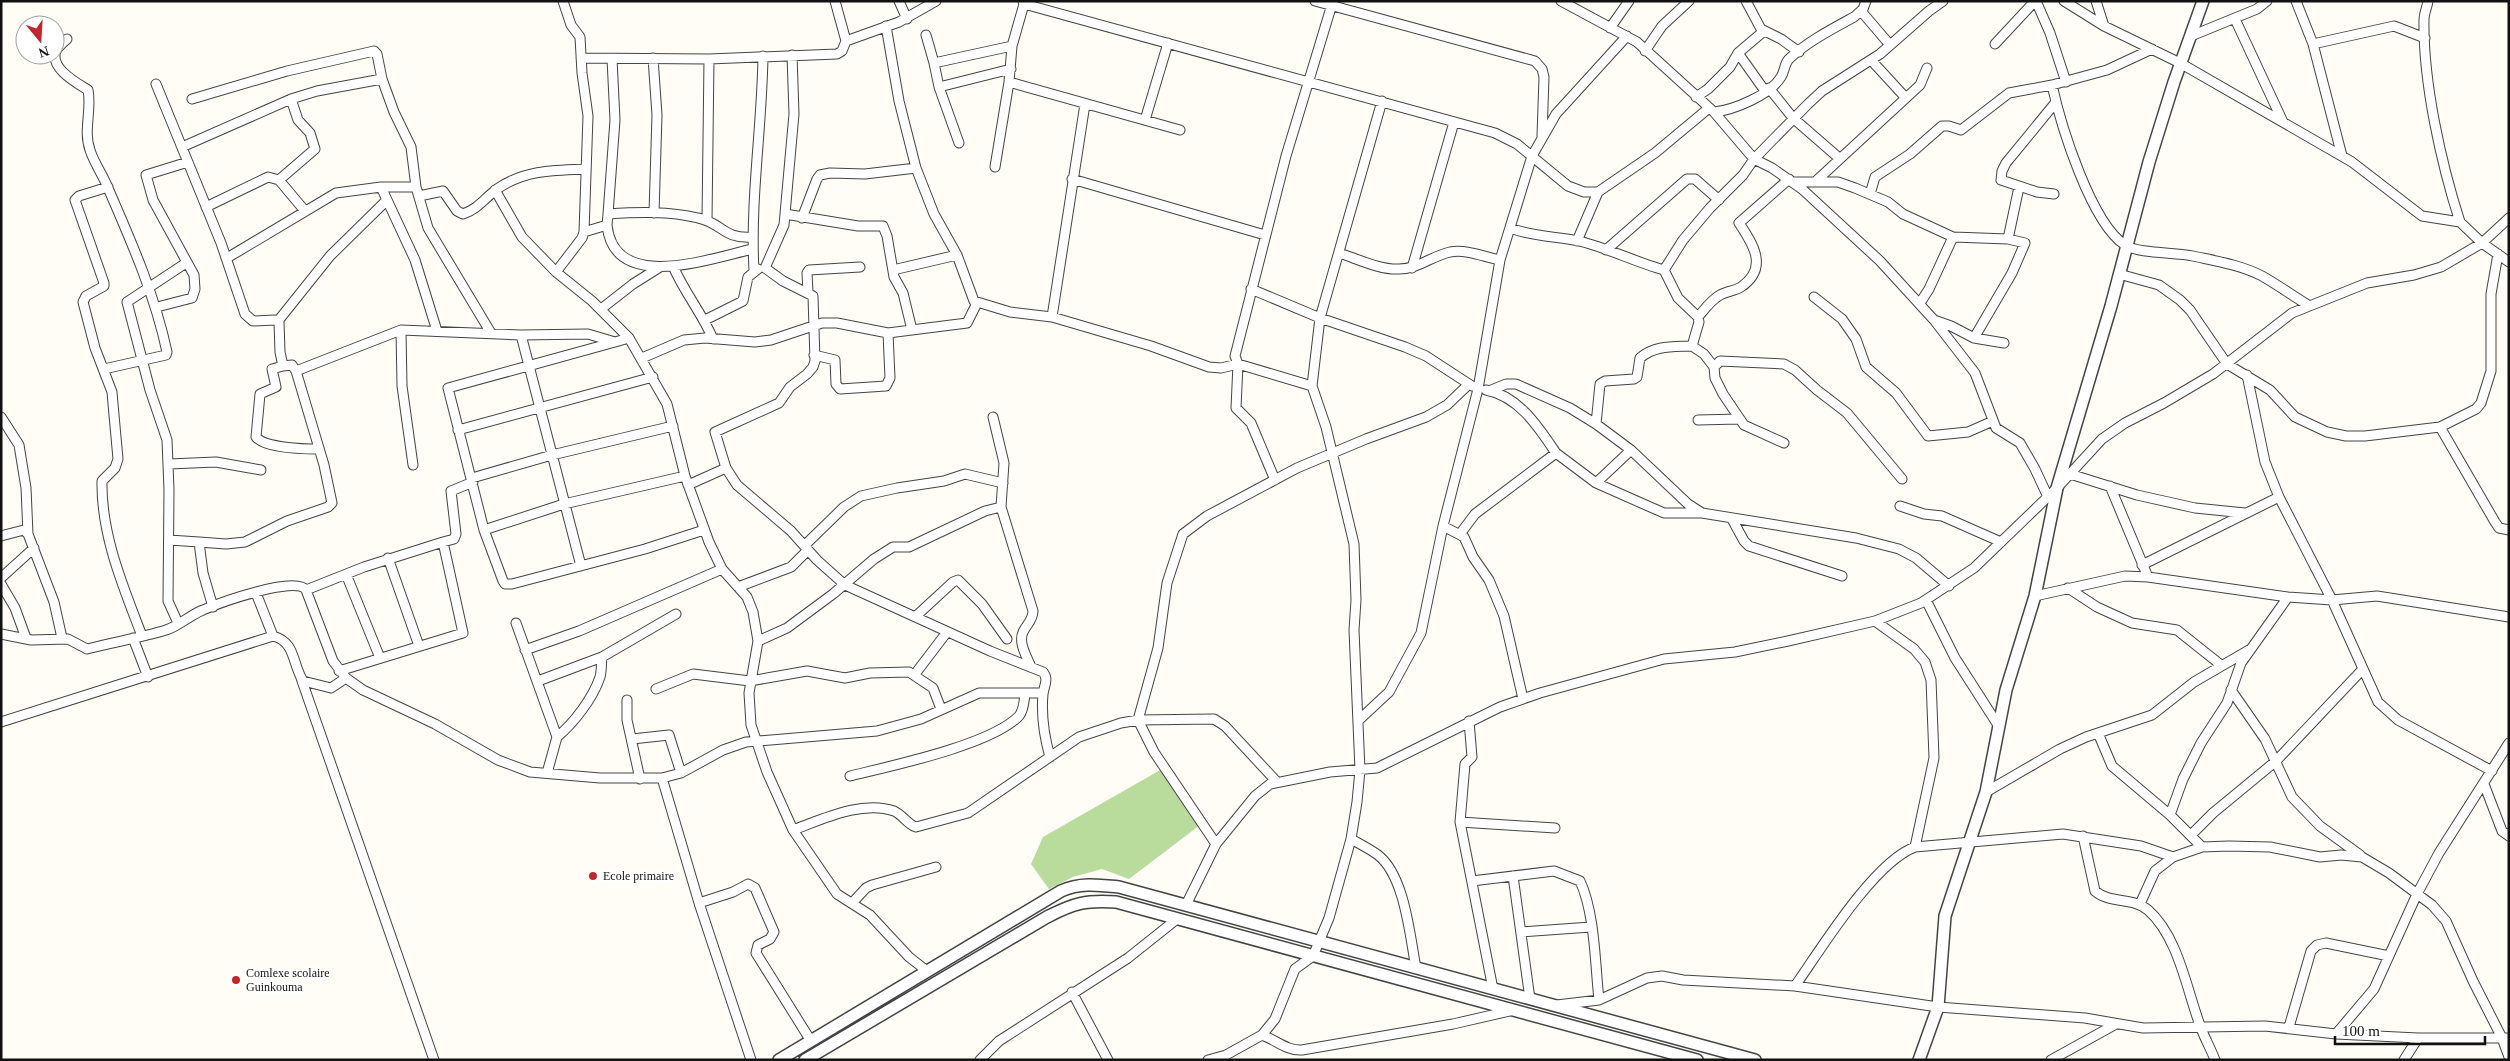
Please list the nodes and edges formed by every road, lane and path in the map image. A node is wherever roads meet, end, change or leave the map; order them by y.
1 (563, 1) edge
2 (835, 1) edge
3 (899, 1) edge
4 (936, 1) edge
5 (1315, 1) edge
6 (1561, 1) edge
7 (1629, 1) edge
8 (1689, 1) edge
9 (1746, 1) edge
10 (1866, 1) edge
11 (1943, 1) edge
12 (2035, 1) edge
13 (2064, 1) edge
14 (2096, 1) edge
15 (2203, 1) edge
16 (2268, 1) edge
17 (2296, 1) edge
18 (2428, 1) edge
19 (1023, 3) edge
20 (1332, 4) edge
21 (1861, 11) junction
22 (907, 19) junction
23 (2235, 19) junction
24 (886, 26) junction
25 (2104, 26) junction
26 (1610, 28) junction
27 (1764, 31) junction
28 (926, 35) dead end
29 (1627, 36) junction
30 (2191, 36) junction
31 (67, 38) dead end
32 (2425, 38) junction
33 (846, 41) junction
34 (1168, 43) junction
35 (1994, 44) dead end
36 (2313, 44) junction
37 (1012, 46) junction
38 (1890, 46) junction
39 (2152, 49) junction
40 (1646, 51) junction
41 (1799, 52) junction
42 (1738, 53) junction
43 (792, 55) junction
44 (763, 56) junction
45 (581, 58) junction
46 (654, 58) junction
47 (709, 58) junction
48 (612, 59) junction
49 (1871, 60) junction
50 (2180, 63) junction
51 (934, 64) junction
52 (1927, 68) dead end
53 (1011, 69) junction
54 (382, 78) junction
55 (1308, 80) junction
56 (1009, 82) junction
57 (2066, 82) junction
58 (156, 84) dead end
59 (2052, 85) junction
60 (939, 87) junction
61 (1767, 89) junction
62 (1696, 96) junction
63 (1905, 97) junction
64 (192, 99) dead end
65 (291, 99) junction
66 (1382, 101) junction
67 (2056, 102) junction
68 (1085, 104) junction
69 (1712, 110) junction
70 (1794, 118) junction
71 (1145, 120) junction
72 (1454, 122) junction
73 (2283, 122) junction
74 (1180, 130) dead end
75 (1541, 139) junction
76 (959, 143) dead end
77 (182, 147) junction
78 (1532, 156) junction
79 (2342, 156) junction
80 (1839, 158) junction
81 (1754, 159) junction
82 (188, 162) junction
83 (916, 168) junction
84 (995, 168) dead end
85 (586, 169) junction
86 (1072, 179) junction
87 (279, 180) junction
88 (1791, 181) junction
89 (1816, 181) junction
90 (108, 187) junction
91 (381, 187) junction
92 (2019, 187) junction
93 (495, 190) junction
94 (418, 192) junction
95 (1598, 192) junction
96 (1870, 194) junction
97 (2054, 194) dead end
98 (387, 200) junction
99 (1718, 200) junction
100 (206, 206) junction
101 (305, 211) junction
102 (654, 213) junction
103 (608, 214) junction
104 (785, 214) junction
105 (802, 218) junction
106 (2509, 218) edge
107 (707, 220) junction
108 (2460, 222) junction
109 (607, 225) junction
110 (1510, 228) junction
111 (584, 232) junction
112 (1265, 235) junction
113 (752, 237) junction
114 (1953, 237) junction
115 (2008, 239) junction
116 (1577, 241) junction
117 (2482, 243) junction
118 (2127, 246) junction
119 (753, 249) junction
120 (1606, 250) junction
121 (1339, 253) junction
122 (2498, 254) junction
123 (956, 255) junction
124 (227, 258) junction
125 (1500, 260) junction
126 (2509, 262) edge
127 (186, 263) junction
128 (673, 266) junction
129 (660, 267) junction
130 (860, 267) dead end
131 (765, 268) junction
132 (1412, 268) junction
133 (893, 270) junction
134 (1664, 270) junction
135 (754, 271) junction
136 (556, 272) junction
137 (2120, 274) junction
138 (148, 288) junction
139 (1251, 289) junction
140 (808, 292) junction
141 (1814, 297) dead end
142 (977, 303) junction
143 (1920, 303) junction
144 (2308, 305) junction
145 (157, 308) junction
146 (601, 309) junction
147 (1052, 317) junction
148 (1698, 317) junction
149 (1320, 318) junction
150 (705, 320) junction
151 (1934, 320) junction
152 (278, 321) junction
153 (813, 325) junction
154 (400, 330) junction
155 (912, 330) junction
156 (437, 331) junction
157 (490, 333) junction
158 (888, 333) junction
159 (521, 335) junction
160 (629, 338) junction
161 (1974, 338) junction
162 (714, 339) junction
163 (614, 342) junction
164 (2004, 343) dead end
165 (1692, 346) junction
166 (814, 355) junction
167 (642, 358) junction
168 (142, 361) junction
169 (1238, 364) junction
170 (2227, 364) junction
171 (283, 366) junction
172 (530, 366) junction
173 (1714, 367) junction
174 (104, 369) junction
175 (296, 371) junction
176 (2247, 374) junction
177 (653, 377) junction
178 (1468, 384) junction
179 (1312, 386) junction
180 (1478, 389) junction
181 (1489, 391) junction
182 (540, 407) junction
183 (1, 417) edge
184 (993, 417) dead end
185 (1739, 419) junction
186 (1698, 420) dead end
187 (1993, 420) junction
188 (1596, 424) junction
189 (673, 426) junction
190 (2440, 427) junction
191 (458, 430) junction
192 (1784, 443) dead end
193 (319, 449) junction
194 (1631, 450) junction
195 (1556, 453) junction
196 (1331, 454) junction
197 (552, 455) junction
198 (169, 464) junction
199 (413, 465) dead end
200 (726, 468) junction
201 (261, 470) dead end
202 (2070, 474) junction
203 (1902, 479) dead end
204 (472, 480) junction
205 (686, 480) junction
206 (1274, 480) junction
207 (1002, 483) junction
208 (1596, 483) junction
209 (2110, 486) junction
210 (2057, 488) junction
211 (2048, 497) junction
212 (2279, 497) junction
213 (564, 504) junction
214 (1900, 506) dead end
215 (1001, 507) junction
216 (1702, 513) junction
217 (2246, 513) junction
218 (1732, 519) junction
219 (1443, 526) junction
220 (484, 530) junction
221 (704, 530) junction
222 (2509, 530) edge
223 (28, 534) junction
224 (1460, 534) junction
225 (1, 536) edge
226 (169, 540) junction
227 (199, 542) junction
228 (443, 542) junction
229 (2001, 542) junction
230 (807, 547) junction
231 (34, 548) junction
232 (388, 558) junction
233 (2142, 564) junction
234 (581, 566) junction
235 (722, 569) junction
236 (346, 574) junction
237 (1842, 576) dead end
238 (2148, 577) junction
239 (1, 578) edge
240 (1, 584) edge
241 (845, 585) junction
242 (1949, 586) junction
243 (738, 587) junction
244 (2068, 588) junction
245 (306, 590) junction
246 (256, 593) junction
247 (2035, 596) junction
248 (2288, 598) junction
249 (1926, 600) junction
250 (2332, 600) junction
251 (213, 607) junction
252 (676, 614) dead end
253 (915, 617) junction
254 (2509, 617) edge
255 (1875, 621) junction
256 (516, 623) dead end
257 (178, 624) junction
258 (947, 632) junction
259 (1, 634) edge
260 (273, 636) junction
261 (137, 637) junction
262 (26, 638) junction
263 (62, 638) junction
264 (1007, 639) dead end
265 (758, 641) junction
266 (419, 646) junction
267 (526, 650) junction
268 (2249, 650) junction
269 (602, 657) junction
270 (380, 658) junction
271 (2222, 664) junction
272 (1032, 667) junction
273 (2362, 670) junction
274 (339, 671) junction
275 (914, 674) junction
276 (148, 677) junction
277 (301, 678) junction
278 (346, 678) junction
279 (538, 681) junction
280 (750, 681) junction
281 (656, 689) dead end
282 (2231, 690) junction
283 (1043, 693) junction
284 (1025, 694) junction
285 (1524, 699) junction
286 (627, 700) dead end
287 (941, 709) junction
288 (1138, 720) junction
289 (1359, 720) junction
290 (1469, 721) junction
291 (1, 722) edge
292 (1998, 725) junction
293 (2098, 733) junction
294 (557, 737) junction
295 (632, 739) junction
296 (755, 740) junction
297 (2509, 743) edge
298 (1050, 757) junction
299 (2276, 761) junction
300 (1360, 770) junction
301 (2492, 771) junction
302 (547, 773) junction
303 (681, 773) junction
304 (850, 776) dead end
305 (662, 778) junction
306 (640, 779) junction
307 (1278, 782) junction
308 (2484, 784) junction
309 (1986, 792) junction
310 (2170, 815) junction
311 (1460, 822) junction
312 (1555, 828) dead end
313 (793, 830) junction
314 (2191, 835) junction
315 (2083, 836) junction
316 (2509, 836) edge
317 (1351, 839) junction
318 (1969, 841) junction
319 (1216, 844) junction
320 (1915, 847) junction
321 (2202, 847) junction
322 (2173, 857) junction
323 (2362, 857) junction
324 (936, 867) dead end
325 (1513, 876) junction
326 (1472, 881) junction
327 (2417, 894) junction
328 (853, 902) junction
329 (699, 903) junction
330 (2140, 904) junction
331 (1186, 905) junction
332 (1177, 919) junction
333 (1591, 927) junction
334 (1521, 932) junction
335 (1319, 942) junction
336 (1313, 956) junction
337 (2389, 956) junction
338 (1416, 968) junction
339 (927, 971) junction
340 (1796, 986) junction
341 (1493, 990) junction
342 (1072, 992) junction
343 (1530, 999) junction
344 (1600, 1000) junction
345 (1552, 1005) junction
346 (1938, 1007) junction
347 (1516, 1010) junction
348 (2116, 1024) junction
349 (2201, 1027) junction
350 (2289, 1027) junction
351 (1262, 1034) junction
352 (2336, 1034) junction
353 (2418, 1038) junction
354 (2506, 1038) edge
355 (811, 1041) junction
356 (2509, 1057) edge
357 (434, 1060) edge
358 (751, 1060) edge
359 (779, 1060) edge
360 (805, 1060) edge
361 (980, 1060) edge
362 (1108, 1060) edge
363 (1208, 1060) edge
364 (1697, 1060) edge
365 (1756, 1060) edge
366 (1919, 1060) edge
367 (2051, 1060) edge
368 (2215, 1060) edge
369 (2404, 1060) edge

1 - 45 street
2 - 33 street
3 - 22 street
4 - 22 street
5 - 20 street
6 - 26 street
7 - 26 street
8 - 40 street
9 - 27 street
10 - 21 street
11 - 38 street
12 - 35 street
12 - 57 street
13 - 25 street
14 - 25 street
15 - 30 street
16 - 23 street
17 - 36 street
18 - 32 street
19 - 34 street
19 - 37 street
20 - 55 street
20 - 75 street
21 - 38 street
21 - 41 street
22 - 24 street
23 - 30 street
23 - 73 street
24 - 33 street
24 - 83 street
25 - 39 street
26 - 29 street
27 - 41 street
27 - 42 street
28 - 51 street
29 - 40 street
29 - 75 street
30 - 50 street
31 - 90 street
32 - 36 street
32 - 108 street
33 - 43 street
34 - 55 street
34 - 71 street
36 - 79 street
37 - 51 street
37 - 53 street
38 - 49 street
39 - 50 street
39 - 57 street
40 - 62 street
41 - 61 street
42 - 61 street
42 - 62 street
43 - 44 street
43 - 104 street
44 - 47 street
44 - 113 street
45 - 48 street
45 - 85 street
46 - 47 street
46 - 48 street
46 - 102 street
47 - 107 street
48 - 103 street
49 - 63 street
49 - 70 street
50 - 73 street
50 - 118 street
51 - 60 street
52 - 63 street
53 - 56 street
53 - 60 street
54 - 64 street
54 - 65 street
54 - 94 street
55 - 66 street
55 - 112 street
56 - 68 street
56 - 84 street
57 - 59 street
58 - 77 street
59 - 67 street
59 - 96 street
60 - 76 street
61 - 69 street
61 - 70 street
62 - 69 street
63 - 80 street
65 - 77 street
65 - 87 street
66 - 72 street
66 - 121 street
67 - 92 street
67 - 118 street
68 - 71 street
68 - 86 street
69 - 81 street
69 - 95 street
70 - 80 street
70 - 81 street
71 - 74 street
72 - 78 street
72 - 132 street
73 - 79 street
75 - 78 street
77 - 82 street
78 - 95 street
78 - 110 street
79 - 108 street
80 - 89 street
81 - 88 street
81 - 99 street
82 - 100 street
82 - 127 street
83 - 105 street
83 - 123 street
85 - 93 street
85 - 111 street
86 - 112 street
86 - 147 street
87 - 100 street
87 - 101 street
88 - 89 street
88 - 143 street
88 - 148 street
89 - 96 street
90 - 138 street
90 - 174 street
91 - 94 street
91 - 98 street
91 - 101 street
92 - 97 street
92 - 115 street
93 - 94 street
93 - 136 street
94 - 157 street
95 - 116 street
96 - 114 street
98 - 152 street
98 - 156 street
99 - 120 street
99 - 134 street
100 - 124 street
101 - 124 street
102 - 103 street
102 - 107 street
103 - 109 street
104 - 105 street
104 - 131 street
105 - 133 street
106 - 117 street
107 - 113 street
108 - 117 street
109 - 111 street
109 - 129 street
110 - 116 street
110 - 125 street
111 - 136 street
112 - 139 street
113 - 119 street
114 - 115 street
114 - 143 street
115 - 161 street
116 - 120 street
117 - 122 street
117 - 144 street
118 - 137 street
118 - 144 street
119 - 128 street
119 - 135 street
120 - 134 street
121 - 132 street
121 - 149 street
122 - 126 street
122 - 190 street
123 - 133 street
123 - 142 street
124 - 152 street
125 - 132 street
125 - 180 street
127 - 138 street
127 - 145 street
128 - 129 street
128 - 150 street
129 - 146 street
130 - 140 street
131 - 135 street
131 - 140 street
133 - 155 street
134 - 148 street
135 - 150 street
136 - 146 street
137 - 170 street
137 - 210 street
138 - 145 street
138 - 168 street
139 - 149 street
139 - 169 street
140 - 153 street
141 - 187 street
142 - 147 street
142 - 155 street
143 - 151 street
144 - 170 street
145 - 168 street
146 - 160 street
147 - 169 street
148 - 165 street
149 - 178 street
149 - 179 street
150 - 162 street
151 - 161 street
151 - 187 street
152 - 171 street
153 - 158 street
153 - 162 street
153 - 166 street
154 - 156 street
154 - 175 street
154 - 199 street
155 - 158 street
156 - 157 street
157 - 159 street
158 - 166 street
159 - 163 street
159 - 172 street
160 - 163 street
160 - 167 street
161 - 164 street
162 - 167 street
163 - 172 street
165 - 173 street
165 - 188 street
166 - 200 street
167 - 177 street
168 - 174 street
168 - 198 street
169 - 179 street
169 - 206 street
170 - 176 street
170 - 202 street
171 - 175 street
171 - 193 street
172 - 182 street
172 - 191 street
173 - 185 street
173 - 203 street
174 - 261 street
175 - 193 street
176 - 190 street
176 - 212 street
177 - 182 street
177 - 189 street
178 - 180 street
178 - 196 street
179 - 196 street
180 - 181 street
180 - 219 street
181 - 188 street
181 - 195 street
182 - 191 street
182 - 197 street
183 - 223 street
184 - 207 street
185 - 186 street
185 - 192 street
187 - 211 street
188 - 194 street
189 - 197 street
189 - 205 street
190 - 222 street
191 - 204 street
193 - 227 street
194 - 208 street
194 - 216 street
195 - 208 street
195 - 224 street
196 - 206 street
196 - 289 street
197 - 204 street
197 - 213 street
198 - 201 street
198 - 226 street
200 - 205 street
200 - 230 street
202 - 209 street
202 - 210 street
204 - 220 street
204 - 228 street
205 - 213 street
205 - 221 street
206 - 288 street
207 - 215 street
207 - 230 street
208 - 216 street
209 - 217 street
209 - 233 street
210 - 211 street
210 - 247 street
211 - 229 street
212 - 217 street
212 - 250 street
213 - 220 street
213 - 234 street
214 - 229 street
215 - 241 street
215 - 272 street
216 - 218 street
217 - 233 street
218 - 237 street
218 - 242 street
219 - 224 street
219 - 289 street
220 - 234 street
221 - 234 street
221 - 235 street
223 - 225 street
223 - 231 street
224 - 285 street
226 - 227 street
226 - 257 street
227 - 251 street
228 - 232 street
228 - 266 street
229 - 242 street
230 - 241 street
230 - 243 street
231 - 239 street
231 - 263 street
232 - 236 street
232 - 266 street
233 - 238 street
235 - 243 street
235 - 267 street
236 - 245 street
236 - 270 street
238 - 244 street
238 - 248 street
240 - 262 street
241 - 253 street
241 - 265 street
242 - 249 street
243 - 265 street
244 - 247 street
244 - 271 street
245 - 246 street
245 - 274 street
246 - 251 street
246 - 260 street
247 - 292 street
248 - 250 street
248 - 268 street
249 - 255 street
249 - 292 street
250 - 254 street
250 - 273 street
251 - 257 street
252 - 269 street
253 - 258 street
253 - 264 street
255 - 285 street
255 - 320 street
256 - 267 street
257 - 261 street
258 - 272 street
258 - 275 street
259 - 262 street
260 - 276 street
260 - 277 street
261 - 263 street
261 - 276 street
262 - 263 street
265 - 280 street
266 - 270 street
267 - 279 street
268 - 271 street
268 - 282 street
269 - 279 street
269 - 294 street
270 - 274 street
271 - 293 street
272 - 283 street
273 - 299 street
273 - 301 street
274 - 278 street
275 - 280 street
275 - 287 street
276 - 291 street
277 - 278 street
277 - 357 street
278 - 302 street
279 - 294 street
280 - 281 street
280 - 296 street
282 - 299 street
282 - 310 street
283 - 284 street
283 - 298 street
284 - 287 street
284 - 304 street
285 - 290 street
286 - 295 street
287 - 296 street
288 - 298 street
288 - 307 street
288 - 319 street
289 - 300 street
290 - 300 street
290 - 311 street
292 - 309 street
293 - 309 street
293 - 310 street
294 - 302 street
295 - 303 street
295 - 306 street
296 - 303 street
296 - 313 street
297 - 301 street
298 - 313 street
299 - 314 street
299 - 323 street
300 - 307 street
300 - 317 street
301 - 308 street
302 - 306 street
303 - 305 street
305 - 306 street
305 - 329 street
307 - 319 street
308 - 316 street
308 - 327 street
309 - 318 street
310 - 314 street
311 - 312 street
311 - 326 street
313 - 328 street
314 - 321 street
315 - 318 street
315 - 322 street
315 - 330 street
317 - 335 street
317 - 338 street
318 - 320 street
318 - 346 street
319 - 331 street
320 - 340 street
321 - 322 street
321 - 323 street
322 - 330 street
323 - 327 street
324 - 328 street
325 - 326 street
325 - 333 street
325 - 334 street
326 - 341 street
327 - 337 street
327 - 354 street
328 - 339 street
329 - 355 street
329 - 358 street
330 - 349 street
331 - 335 street
331 - 339 street
332 - 336 street
332 - 342 street
332 - 360 street
333 - 334 street
333 - 344 street
334 - 343 street
335 - 336 street
335 - 338 street
336 - 347 street
336 - 351 street
337 - 350 street
337 - 352 street
338 - 341 street
339 - 355 street
340 - 344 street
340 - 346 street
341 - 343 street
342 - 361 street
342 - 362 street
343 - 345 street
344 - 345 street
345 - 365 street
346 - 348 street
346 - 366 street
347 - 351 street
347 - 364 street
348 - 349 street
348 - 367 street
349 - 350 street
349 - 368 street
350 - 352 street
351 - 363 street
352 - 353 street
353 - 354 street
353 - 369 street
354 - 356 street
355 - 359 street

